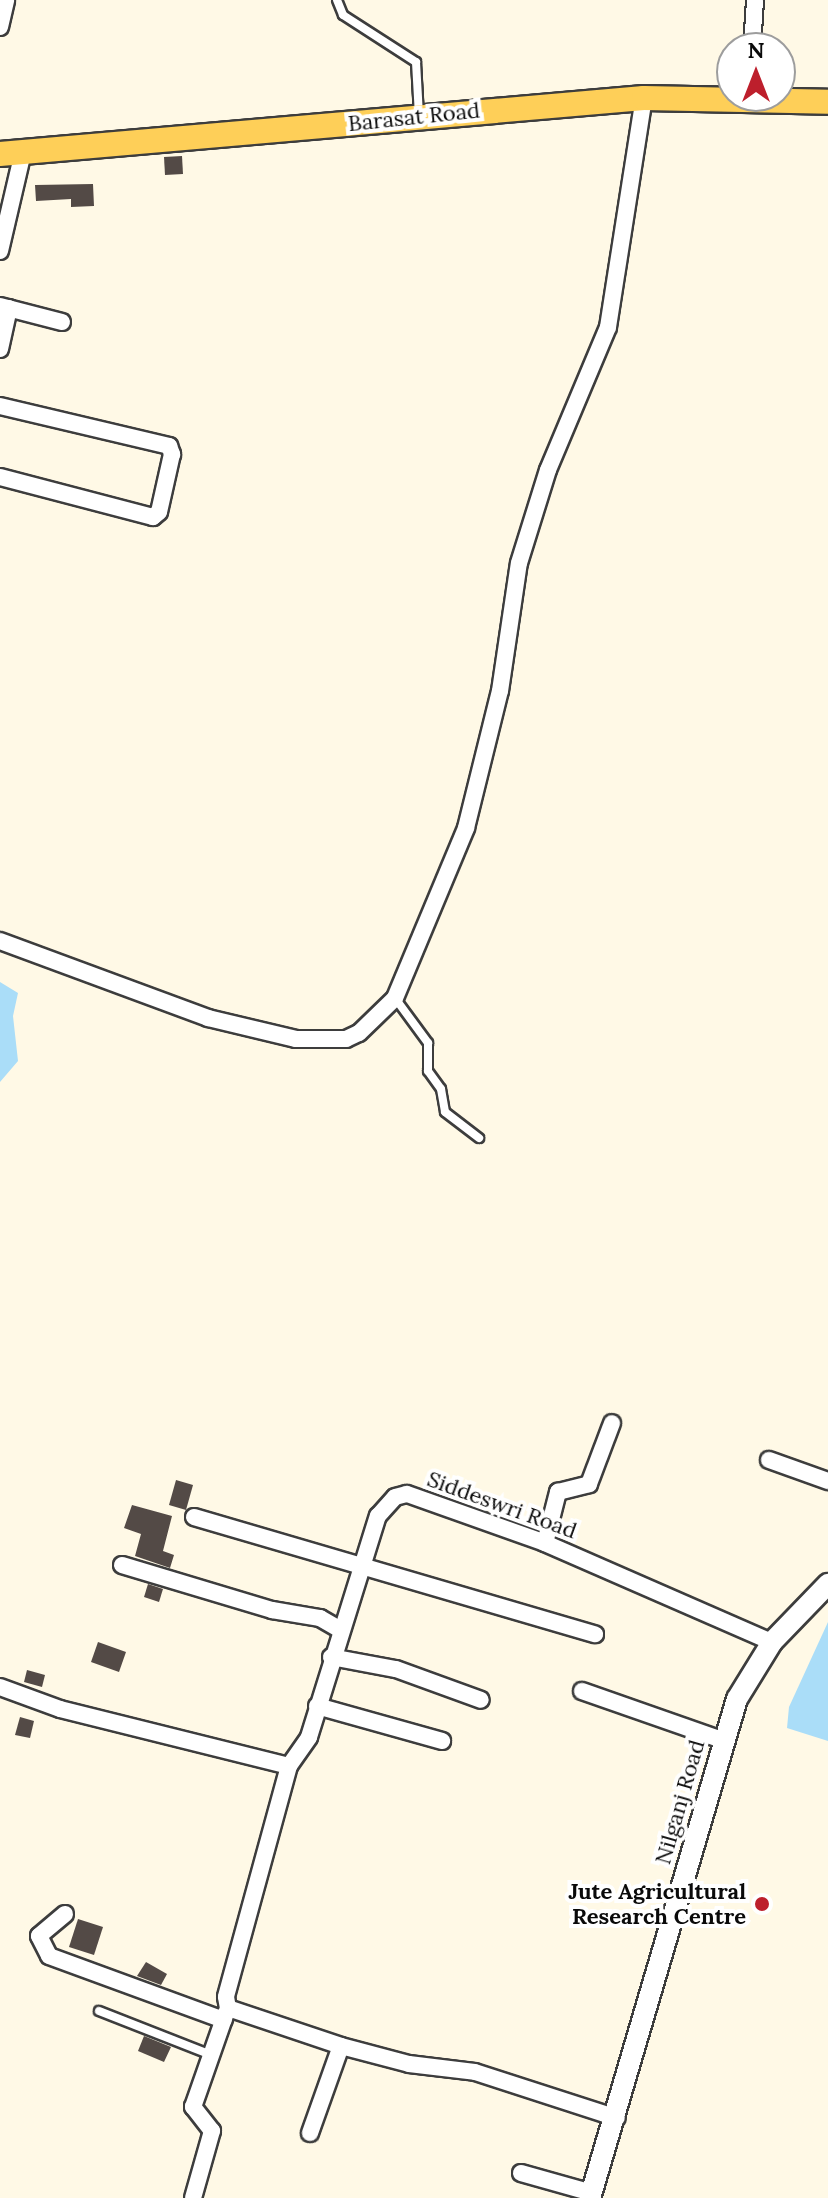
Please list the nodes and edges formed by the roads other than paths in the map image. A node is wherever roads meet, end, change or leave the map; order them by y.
1 (6, 0) edge
2 (337, 0) edge
3 (755, 0) edge
4 (0, 27) edge
5 (753, 32) edge
6 (716, 97) edge
7 (644, 98) junction
8 (796, 100) edge
9 (828, 102) edge
10 (419, 117) junction
11 (12, 153) edge
12 (0, 251) edge
13 (4, 307) edge
14 (62, 322) dead end
15 (0, 349) edge
16 (0, 406) edge
17 (0, 477) edge
18 (0, 941) edge
19 (395, 998) junction
20 (479, 1138) dead end
21 (612, 1423) dead end
22 (769, 1460) dead end
23 (828, 1481) edge
24 (194, 1517) dead end
25 (545, 1543) junction
26 (122, 1565) dead end
27 (359, 1567) junction
28 (828, 1584) edge
29 (339, 1629) junction
30 (595, 1634) dead end
31 (772, 1642) junction
32 (331, 1657) junction
33 (0, 1687) edge
34 (582, 1691) dead end
35 (481, 1700) dead end
36 (317, 1706) junction
37 (722, 1740) junction
38 (442, 1741) dead end
39 (289, 1766) junction
40 (65, 1914) dead end
41 (99, 2011) dead end
42 (226, 2014) junction
43 (341, 2046) junction
44 (211, 2055) junction
45 (617, 2118) junction
46 (310, 2133) dead end
47 (521, 2173) dead end
48 (591, 2196) edge
49 (193, 2198) edge

1 - 4 street
2 - 10 lane
3 - 5 street
6 - 7 main road, Barasat Road
7 - 10 main road, Barasat Road
7 - 19 street
8 - 9 main road, Barasat Road
10 - 11 main road, Barasat Road
11 - 12 street
13 - 14 street
13 - 15 street
16 - 17 street
18 - 19 street
19 - 20 lane
21 - 25 street
22 - 23 street
24 - 27 street
25 - 27 street, Siddeswri Road
25 - 31 street, Siddeswri Road
26 - 29 street
27 - 29 street, Siddeswri Road
27 - 30 street
28 - 31 street, Nilganj Road
29 - 32 street, Siddeswri Road
31 - 37 street, Nilganj Road
32 - 35 street
32 - 36 street, Siddeswri Road
33 - 39 street
34 - 37 street
36 - 38 street
36 - 39 street, Siddeswri Road
37 - 45 street, Nilganj Road
39 - 42 street, Siddeswri Road
40 - 42 street
41 - 44 lane
42 - 43 street
42 - 44 street, Siddeswri Road
43 - 45 street
43 - 46 street
44 - 49 street, Siddeswri Road
45 - 48 street, Nilganj Road
47 - 48 street

